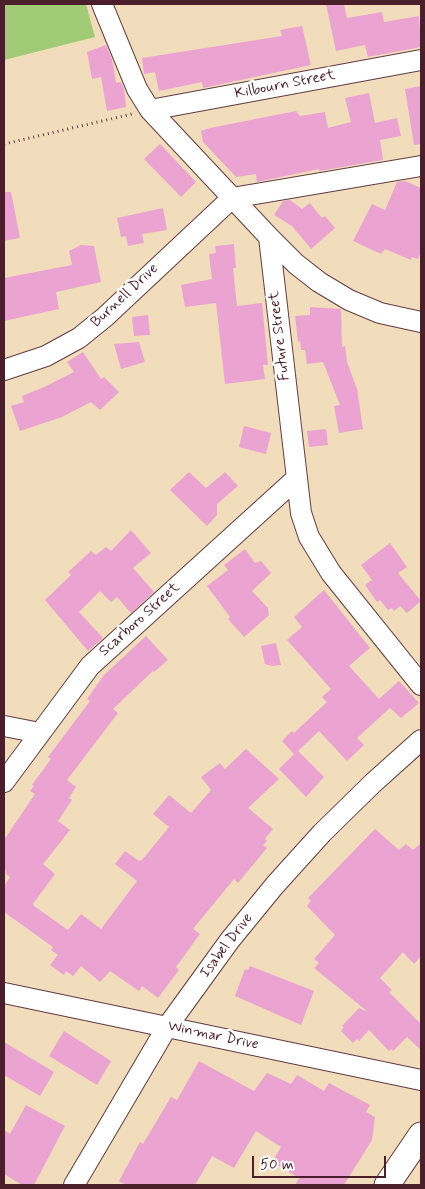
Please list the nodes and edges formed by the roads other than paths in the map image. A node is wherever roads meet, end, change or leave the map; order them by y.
1 (102, 4) edge
2 (421, 60) edge
3 (150, 110) junction
4 (421, 166) edge
5 (232, 198) junction
6 (269, 237) junction
7 (421, 322) edge
8 (4, 370) edge
9 (297, 478) junction
10 (421, 685) edge
11 (4, 726) edge
12 (40, 733) junction
13 (421, 740) edge
14 (4, 782) edge
15 (4, 993) edge
16 (167, 1027) junction
17 (421, 1080) edge
18 (421, 1135) edge
19 (74, 1185) edge
20 (387, 1185) edge

1 - 3 street
2 - 3 street, Kilbourn Street
3 - 5 street
4 - 5 street
5 - 6 street
5 - 8 street, Burnell Drive
6 - 7 street
6 - 9 street, Future Street
9 - 10 street, Future Street
9 - 12 street, Scarboro Street
11 - 12 street
12 - 14 street, Scarboro Street
13 - 16 street, Isabel Drive
15 - 16 street, Winmar Drive
16 - 17 street, Winmar Drive
16 - 19 street, Isabel Drive
18 - 20 street

